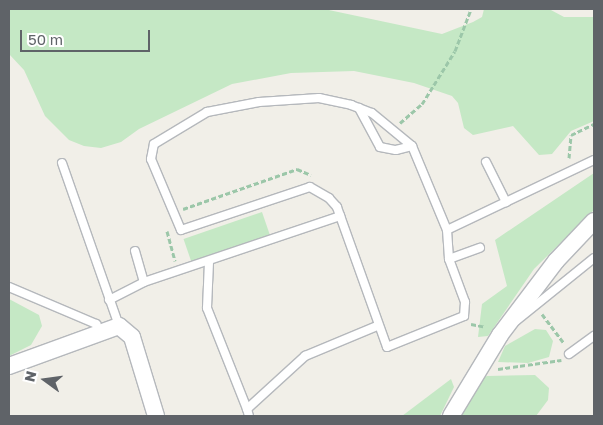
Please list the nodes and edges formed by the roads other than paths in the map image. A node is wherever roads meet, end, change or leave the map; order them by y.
1 (359, 108) junction
2 (412, 146) junction
3 (594, 160) edge
4 (486, 162) dead end
5 (62, 163) dead end
6 (506, 202) junction
7 (340, 216) junction
8 (594, 221) edge
9 (447, 230) junction
10 (480, 248) dead end
11 (135, 251) dead end
12 (594, 258) edge
13 (449, 260) junction
14 (209, 262) junction
15 (144, 282) junction
16 (9, 287) edge
17 (109, 300) junction
18 (508, 325) junction
19 (119, 326) junction
20 (377, 326) junction
21 (100, 332) junction
22 (594, 336) edge
23 (569, 354) road end
24 (9, 366) edge
25 (248, 413) edge
26 (156, 416) edge
27 (451, 416) edge

1 - 2 lane
1 - 2 lane
1 - 7 lane
2 - 9 lane
3 - 6 lane
4 - 6 lane
5 - 17 lane
6 - 9 lane
7 - 14 lane
7 - 20 lane
8 - 18 street
9 - 13 lane
10 - 13 lane
11 - 15 lane
12 - 18 lane
13 - 20 lane
14 - 15 lane
14 - 25 lane
15 - 17 lane
16 - 21 lane
17 - 19 lane
18 - 27 street
19 - 21 street
19 - 26 street
20 - 25 lane
21 - 24 street
22 - 23 lane

